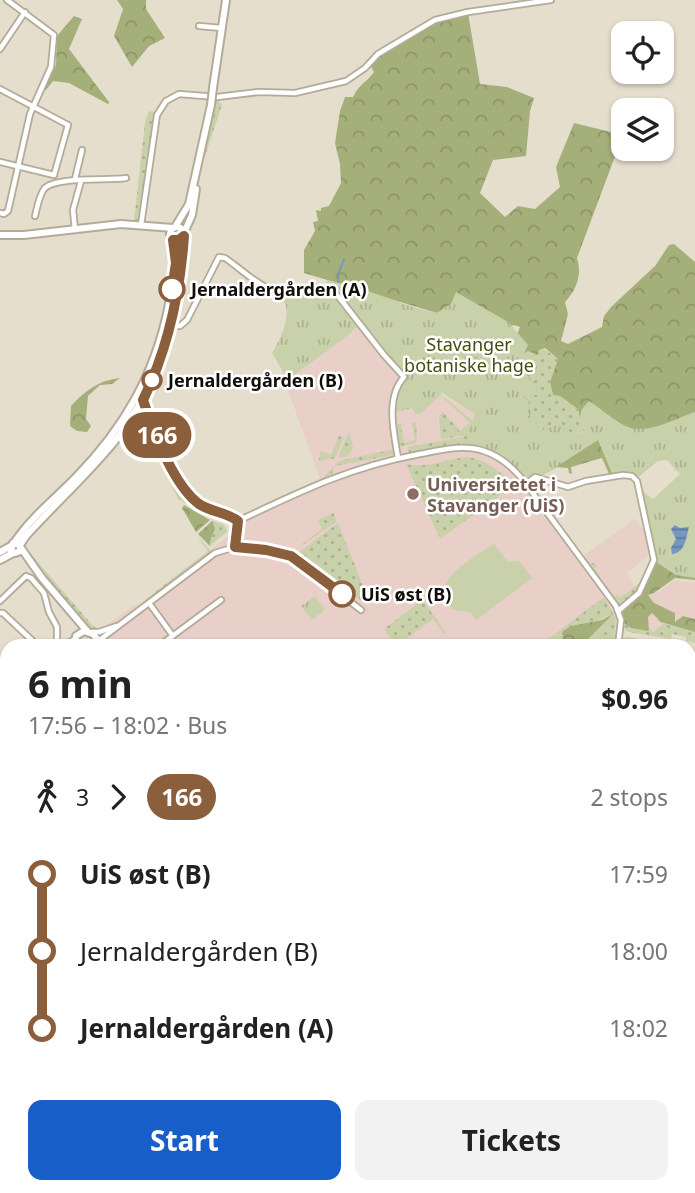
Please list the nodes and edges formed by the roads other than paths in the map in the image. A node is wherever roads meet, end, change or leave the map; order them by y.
1 (7, 0) edge
2 (226, 0) edge
3 (551, 0) edge
4 (25, 12) junction
5 (199, 26) dead end
6 (223, 28) junction
7 (0, 49) edge
8 (0, 89) edge
9 (33, 107) junction
10 (203, 146) junction
11 (82, 150) dead end
12 (0, 162) edge
13 (18, 167) junction
14 (54, 176) junction
15 (126, 178) dead end
16 (78, 180) junction
17 (56, 184) junction
18 (0, 213) edge
19 (35, 216) dead end
20 (141, 225) junction
21 (174, 227) junction
22 (75, 230) junction
23 (0, 235) edge
24 (184, 235) junction
25 (172, 239) junction
26 (167, 326) junction
27 (143, 400) junction
28 (135, 412) junction
29 (154, 429) junction
30 (398, 458) junction
31 (526, 484) junction
32 (238, 521) junction
33 (235, 547) junction
34 (16, 548) junction
35 (0, 552) edge
36 (0, 560) edge
37 (222, 600) dead end
38 (0, 601) edge
39 (149, 603) junction
40 (68, 607) junction
41 (361, 610) dead end
42 (618, 611) junction
43 (0, 613) edge
44 (118, 626) junction
45 (89, 631) junction
46 (173, 636) junction
47 (31, 639) edge
48 (57, 639) edge
49 (75, 639) edge
50 (76, 639) edge
51 (94, 639) edge
52 (103, 639) edge
53 (169, 639) edge
54 (619, 639) edge

1 - 4 street
2 - 6 main road
3 - 20 street
4 - 7 street
4 - 9 street
5 - 6 street
6 - 10 main road, bridge
8 - 9 street
9 - 13 street
9 - 14 street
10 - 21 main road
10 - 24 main road
11 - 16 street
12 - 13 street
13 - 14 street
13 - 18 street
14 - 17 street
15 - 16 street
16 - 17 street
16 - 22 street
17 - 19 street
20 - 21 main road
20 - 22 main road
20 - 25 main road
21 - 24 main road
21 - 25 main road
22 - 23 main road
24 - 25 main road
24 - 26 main road
25 - 26 main road
26 - 27 main road
26 - 30 street
26 - 34 main road
27 - 28 main road
27 - 29 street
28 - 29 street
28 - 34 main road
29 - 32 street
30 - 31 street
30 - 32 street
31 - 42 street
31 - 42 street
32 - 33 street
33 - 39 street
33 - 41 street
34 - 35 main road
34 - 36 main road
34 - 40 main road
37 - 46 street
38 - 48 street
39 - 44 street
39 - 46 street
40 - 45 main road
40 - 49 main road
42 - 54 street
43 - 47 street
44 - 45 street
44 - 52 street
45 - 50 main road
45 - 51 main road
46 - 53 street

